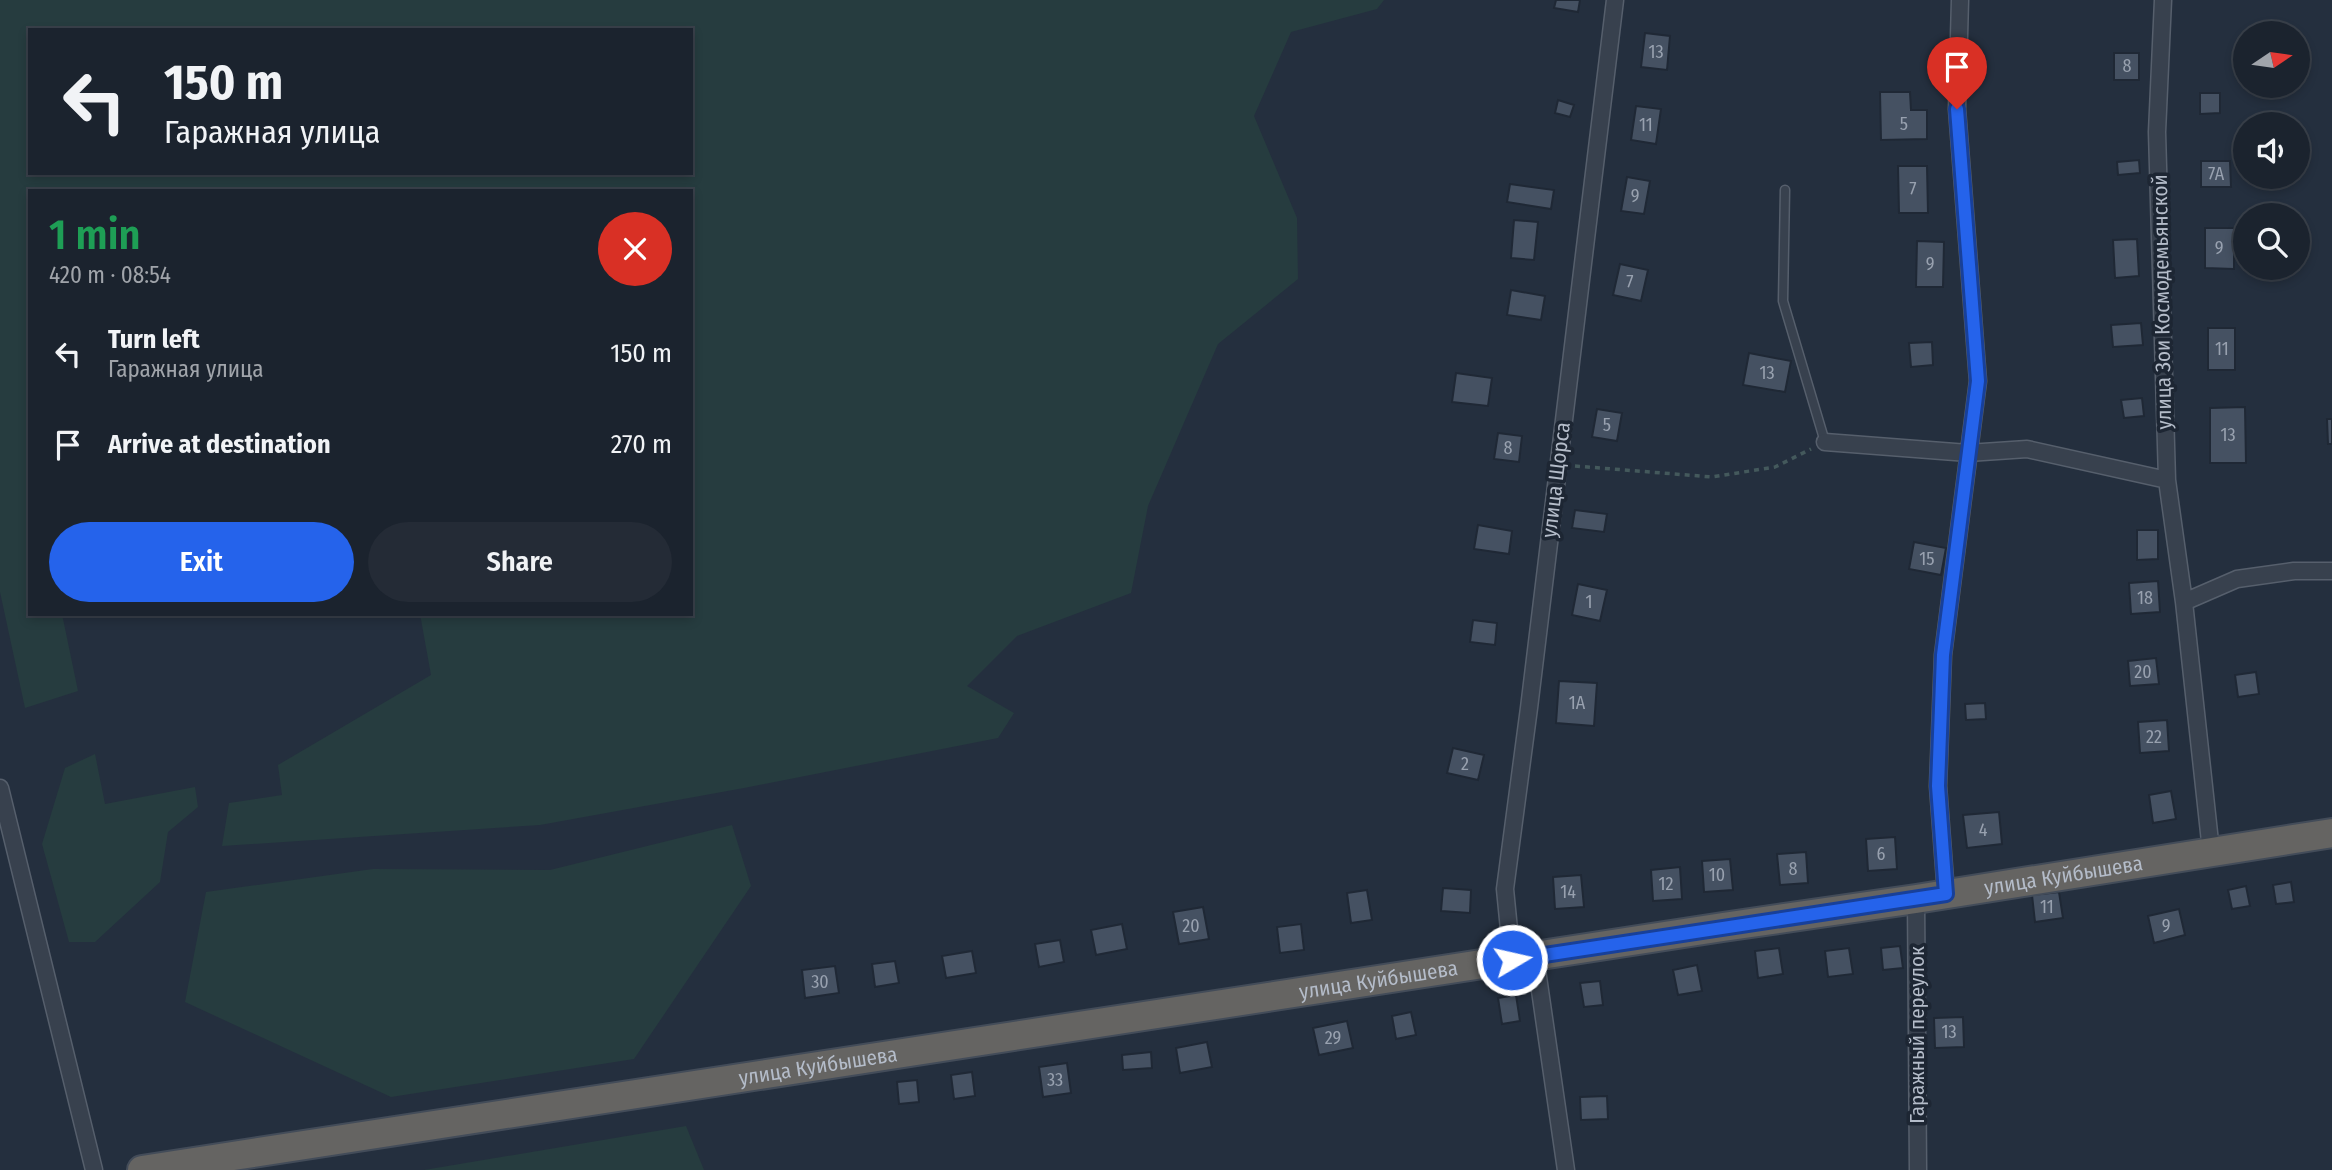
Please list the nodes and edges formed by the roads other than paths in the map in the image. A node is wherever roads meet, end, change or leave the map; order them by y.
1 (1615, 0) edge
2 (1960, 0) edge
3 (2162, 0) edge
4 (1785, 190) dead end
5 (1825, 442) joint
6 (1968, 453) junction
7 (2166, 480) junction
8 (2332, 571) edge
9 (2184, 602) junction
10 (0, 789) edge
11 (2332, 833) edge
12 (2211, 851) junction
13 (1946, 894) junction
14 (1916, 899) junction
15 (1523, 958) junction
16 (94, 1170) edge
17 (142, 1170) edge
18 (1566, 1170) edge
19 (1918, 1170) edge

1 - 15 street, улица Щорса
2 - 6 street
3 - 7 street, улица Зои Космодемьянской
4 - 5 lane
5 - 6 street
6 - 7 street
6 - 13 street
7 - 9 street, улица Зои Космодемьянской
8 - 9 street
9 - 12 street, улица Зои Космодемьянской
10 - 16 street
11 - 12 highway, улица Куйбышева
12 - 13 highway, улица Куйбышева
13 - 14 highway, улица Куйбышева
14 - 15 highway, улица Куйбышева
14 - 19 street, Гаражный переулок
15 - 17 highway, улица Куйбышева
15 - 18 street, улица Щорса

